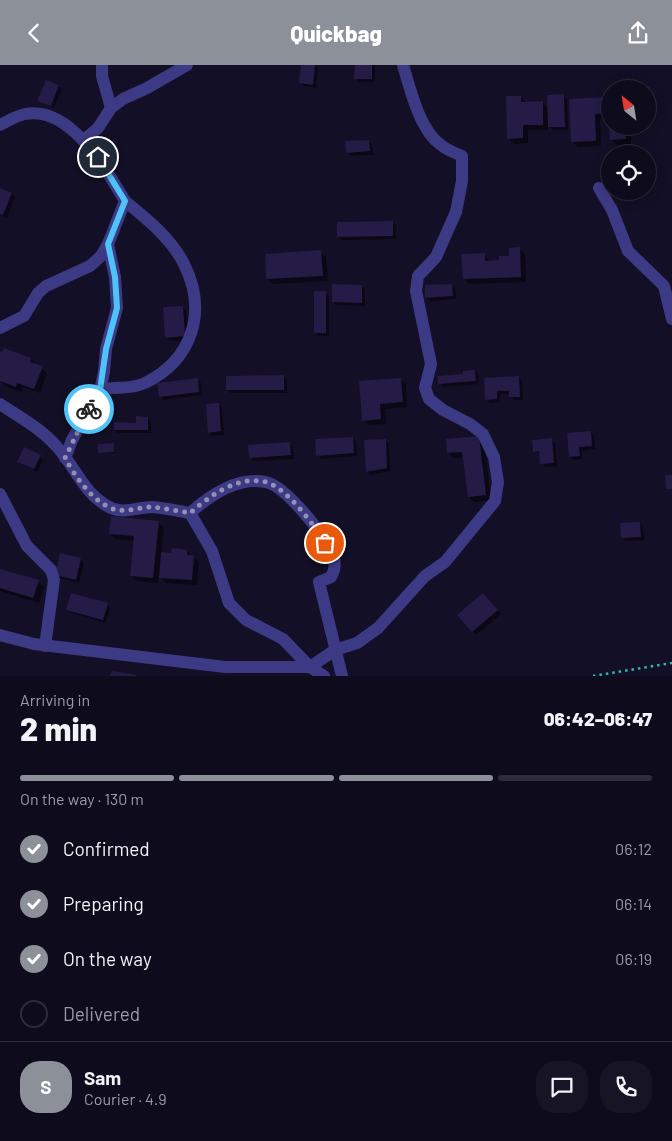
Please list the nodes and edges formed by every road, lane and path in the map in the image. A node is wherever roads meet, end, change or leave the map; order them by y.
1 (102, 65) edge
2 (187, 65) edge
3 (403, 65) edge
4 (111, 108) junction
5 (0, 125) edge
6 (85, 139) junction
7 (599, 188) dead end
8 (125, 201) junction
9 (108, 244) junction
10 (672, 319) edge
11 (0, 328) edge
12 (100, 390) junction
13 (0, 404) edge
14 (65, 458) junction
15 (0, 494) edge
16 (190, 513) junction
17 (0, 635) edge
18 (45, 645) junction
19 (335, 650) junction
20 (672, 663) edge
21 (310, 667) junction
22 (324, 676) edge
23 (342, 676) edge
24 (593, 676) edge

1 - 4 street
2 - 4 street
3 - 19 street
4 - 6 street
5 - 6 street
6 - 8 street
7 - 10 street
8 - 9 street
8 - 12 street
9 - 11 street
9 - 12 street
12 - 14 street
13 - 14 street
14 - 16 street
15 - 18 street
16 - 19 street
16 - 21 street
17 - 18 street
18 - 21 street
19 - 21 street
19 - 23 street
20 - 24 path
21 - 22 street

